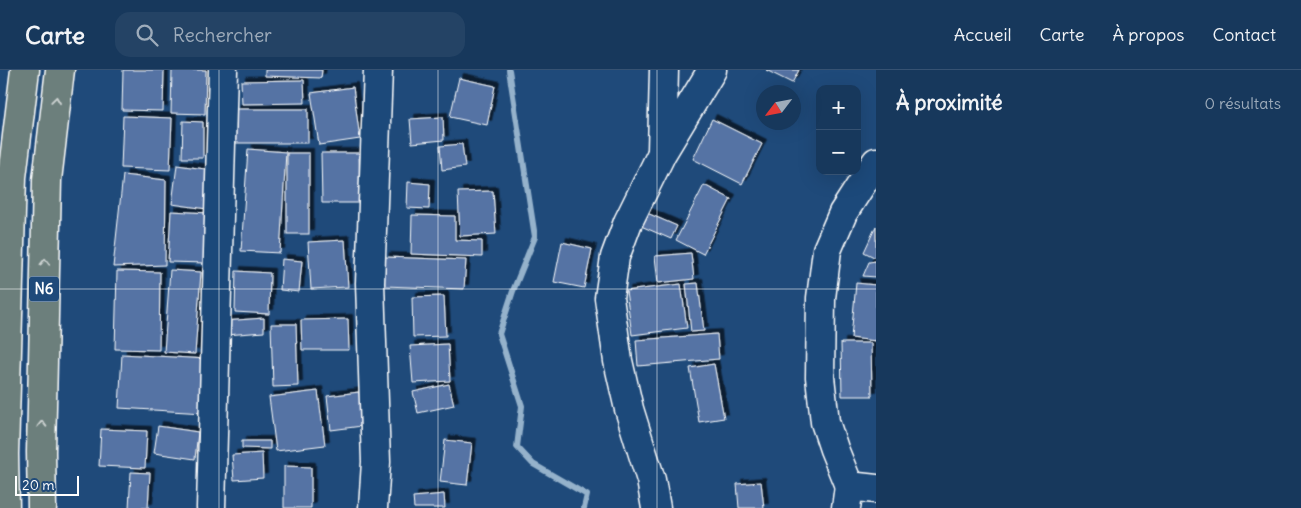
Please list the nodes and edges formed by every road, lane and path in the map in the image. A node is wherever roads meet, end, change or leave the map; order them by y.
1 (25, 70) edge
2 (60, 70) edge
3 (223, 70) edge
4 (378, 70) edge
5 (664, 70) edge
6 (712, 70) edge
7 (662, 153) junction
8 (876, 162) edge
9 (12, 177) junction
10 (46, 180) junction
11 (41, 452) junction
12 (4, 454) junction
13 (376, 462) junction
14 (876, 490) edge
15 (848, 497) edge
16 (5, 508) edge
17 (42, 508) edge
18 (212, 508) edge
19 (373, 508) edge
20 (393, 508) edge
21 (656, 508) edge

1 - 9 highway, N6
10 -> 2 highway, N6
3 - 18 street
4 - 13 street
5 - 7 street
6 - 7 street
7 - 21 street
8 - 15 street
9 - 10 highway
9 - 12 highway, N6
11 -> 10 highway, N6
11 - 12 highway
11 - 17 highway, N6
12 - 16 highway, N6
13 - 19 street
13 - 20 street
14 - 15 street

